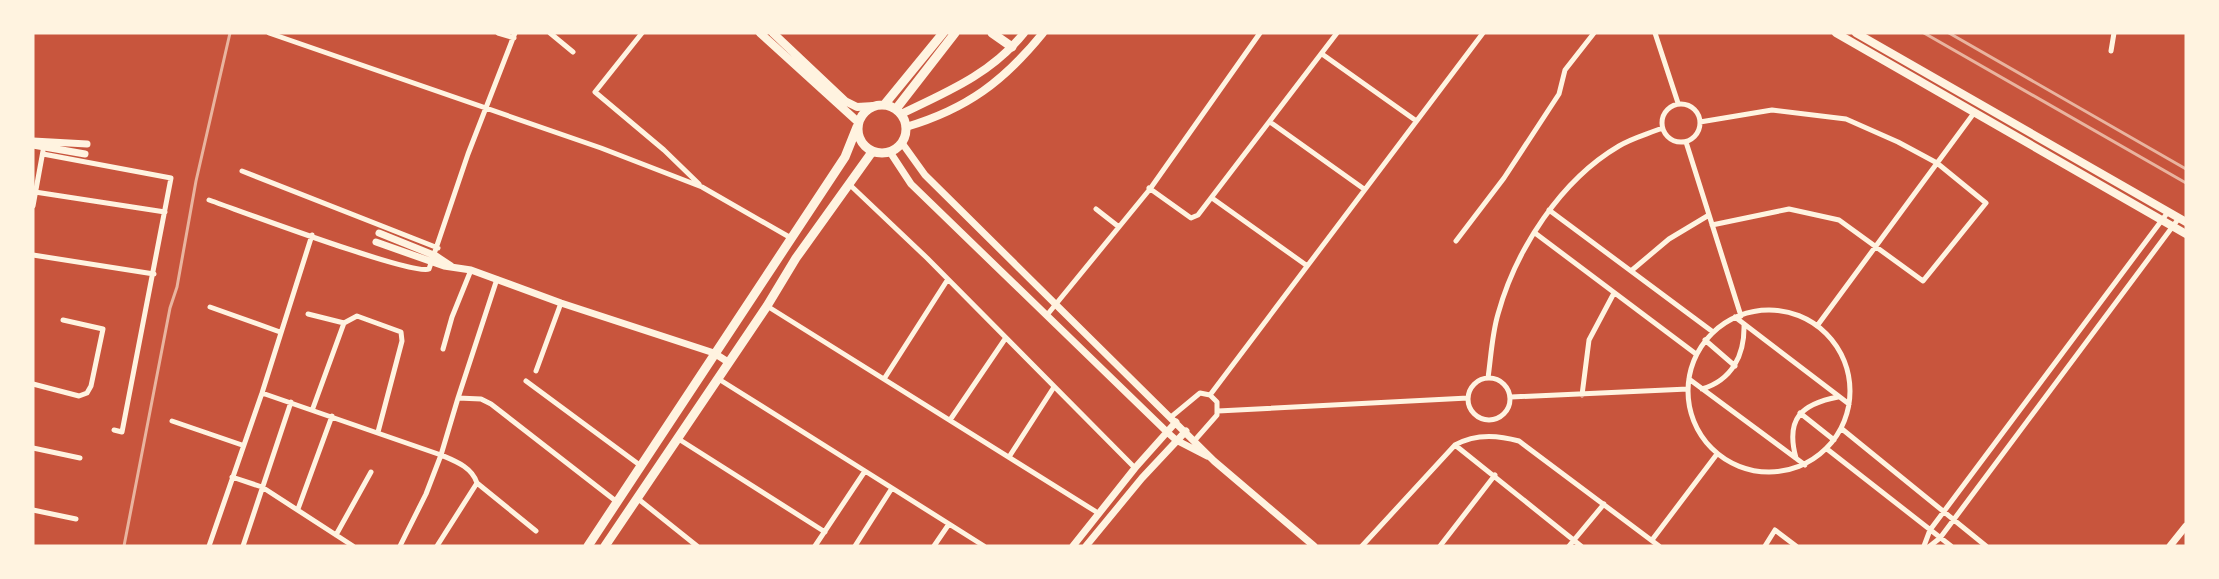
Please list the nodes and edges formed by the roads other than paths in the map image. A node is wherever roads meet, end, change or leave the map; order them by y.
1 (269, 33) edge
2 (498, 33) edge
3 (550, 33) edge
4 (642, 33) edge
5 (760, 33) edge
6 (773, 33) edge
7 (943, 33) edge
8 (955, 33) edge
9 (992, 33) edge
10 (1024, 33) edge
11 (1043, 33) edge
12 (1260, 33) edge
13 (1337, 33) edge
14 (1483, 33) edge
15 (1594, 33) edge
16 (1655, 33) edge
17 (1836, 33) edge
18 (1856, 33) edge
19 (2114, 33) edge
20 (514, 36) edge
21 (1012, 47) junction
22 (2111, 51) dead end
23 (573, 52) dead end
24 (1322, 54) junction
25 (1678, 103) junction
26 (884, 105) junction
27 (874, 106) junction
28 (488, 109) junction
29 (899, 112) junction
30 (1974, 113) junction
31 (1415, 120) junction
32 (1270, 122) junction
33 (1700, 122) junction
34 (858, 125) junction
35 (906, 127) junction
36 (1662, 128) junction
37 (1686, 142) junction
38 (33, 143) edge
39 (902, 143) junction
40 (87, 144) dead end
41 (44, 147) junction
42 (872, 152) junction
43 (890, 152) junction
44 (86, 154) dead end
45 (1937, 163) junction
46 (242, 171) dead end
47 (848, 183) junction
48 (702, 187) junction
49 (1149, 188) junction
50 (1364, 189) junction
51 (35, 192) junction
52 (1212, 198) junction
53 (209, 200) dead end
54 (33, 206) edge
55 (1096, 209) dead end
56 (1549, 210) junction
57 (165, 212) junction
58 (2168, 212) junction
59 (1709, 215) junction
60 (2163, 220) junction
61 (2182, 220) edge
62 (1712, 225) junction
63 (2172, 226) junction
64 (1119, 227) junction
65 (379, 233) dead end
66 (1534, 233) junction
67 (2186, 234) edge
68 (312, 235) junction
69 (791, 238) junction
70 (1456, 241) dead end
71 (376, 242) dead end
72 (1876, 245) junction
73 (33, 255) edge
74 (436, 256) junction
75 (1306, 265) junction
76 (471, 270) junction
77 (1631, 271) junction
78 (153, 274) junction
79 (497, 279) junction
80 (948, 279) junction
81 (1614, 293) junction
82 (561, 303) junction
83 (1056, 305) junction
84 (767, 306) junction
85 (210, 307) dead end
86 (308, 314) dead end
87 (1047, 315) junction
88 (1738, 317) junction
89 (63, 320) dead end
90 (344, 322) junction
91 (1744, 324) junction
92 (1817, 326) junction
93 (280, 332) junction
94 (1713, 332) junction
95 (1005, 339) junction
96 (1705, 340) junction
97 (443, 349) dead end
98 (714, 354) junction
99 (1696, 354) junction
100 (728, 362) junction
101 (1735, 366) junction
102 (536, 371) dead end
103 (717, 378) junction
104 (1488, 378) junction
105 (884, 379) junction
106 (1689, 380) junction
107 (526, 381) dead end
108 (33, 384) edge
109 (1054, 387) junction
110 (1688, 389) junction
111 (1702, 389) junction
112 (262, 393) junction
113 (1210, 395) junction
114 (1582, 395) junction
115 (1511, 397) junction
116 (1839, 397) junction
117 (1468, 398) junction
118 (458, 399) junction
119 (291, 402) junction
120 (1849, 404) junction
121 (313, 408) junction
122 (1218, 411) junction
123 (1800, 413) junction
124 (332, 416) junction
125 (950, 420) junction
126 (1174, 420) junction
127 (172, 421) dead end
128 (1842, 429) junction
129 (114, 430) dead end
130 (1186, 430) junction
131 (378, 432) junction
132 (1167, 432) junction
133 (676, 438) junction
134 (1195, 440) junction
135 (1834, 440) junction
136 (1176, 441) junction
137 (242, 445) junction
138 (1455, 445) junction
139 (33, 448) edge
140 (1827, 449) junction
141 (1718, 454) junction
142 (441, 455) junction
143 (1009, 457) junction
144 (80, 458) dead end
145 (1796, 458) junction
146 (1214, 461) junction
147 (1805, 465) junction
148 (641, 466) junction
149 (1135, 468) junction
150 (865, 471) junction
151 (371, 472) dead end
152 (1495, 475) junction
153 (232, 477) junction
154 (477, 483) junction
155 (262, 487) junction
156 (892, 488) junction
157 (636, 497) junction
158 (616, 502) junction
159 (1604, 504) junction
160 (297, 509) junction
161 (33, 510) edge
162 (1944, 511) junction
163 (1098, 513) junction
164 (76, 519) dead end
165 (1952, 520) junction
166 (949, 524) junction
167 (2186, 526) edge
168 (1930, 530) junction
169 (536, 531) dead end
170 (825, 532) junction
171 (336, 535) junction
172 (1940, 538) junction
173 (1574, 540) junction
174 (1652, 540) junction
175 (979, 545) edge
176 (209, 546) edge
177 (243, 546) edge
178 (353, 546) edge
179 (400, 546) edge
180 (437, 546) edge
181 (588, 546) edge
182 (604, 546) edge
183 (697, 546) edge
184 (815, 546) edge
185 (855, 546) edge
186 (934, 546) edge
187 (1072, 546) edge
188 (1086, 546) edge
189 (1314, 546) edge
190 (1362, 546) edge
191 (1440, 546) edge
192 (1569, 546) edge
193 (1581, 546) edge
194 (1659, 546) edge
195 (1765, 546) edge
196 (1796, 546) edge
197 (1924, 546) edge
198 (1930, 546) edge
199 (1951, 546) edge
200 (1986, 546) edge
201 (2170, 546) edge

1 - 28 street
2 - 20 street
3 - 23 street
4 - 48 street
5 - 34 main road
6 - 27 main road
7 - 26 highway
8 - 29 highway
9 - 21 highway
10 - 21 main road
11 - 35 main road
12 - 49 street
13 - 24 street
14 - 31 street
15 - 70 street
16 - 25 street
17 - 30 main road
18 - 58 main road
19 - 22 street
20 - 28 street
21 - 29 main road
24 - 31 street
24 - 32 street
25 - 33 street
25 - 36 street
26 - 27 highway
26 - 29 highway
27 - 34 highway
28 - 48 street
28 - 74 street
29 - 35 highway
30 - 45 street
30 - 60 main road
31 - 50 street
32 - 50 street
32 - 52 street
33 - 37 street
33 - 45 street
34 - 42 highway
34 - 69 highway
35 - 39 highway
36 - 37 street
36 - 56 street
37 - 59 street
38 - 41 street
39 - 43 highway
39 - 83 street
40 - 41 street
41 - 44 street
41 - 51 street
41 - 57 street
42 - 43 highway
42 - 47 highway
43 - 87 street
45 - 72 street
45 - 72 street
46 - 74 street
47 - 80 street
47 - 84 highway
48 - 69 street
49 - 52 street
49 - 64 street
50 - 75 street
51 - 54 street
51 - 57 street
52 - 75 street
53 - 68 street
55 - 64 street
56 - 66 street
56 - 77 street
57 - 78 street
58 - 60 street
58 - 61 main road
59 - 62 street
59 - 77 street
60 - 63 main road
60 - 162 street
61 - 63 street
62 - 72 street
62 - 88 street
63 - 67 main road
63 - 165 street
64 - 83 street
65 - 74 street
66 - 81 street
66 - 104 street
68 - 74 street
68 - 93 street
69 - 98 highway
71 - 74 street
72 - 92 street
73 - 78 street
74 - 76 street
75 - 113 street
76 - 79 street
76 - 97 street
77 - 94 street
78 - 129 street
79 - 82 street
79 - 118 street
80 - 95 street
80 - 105 street
81 - 99 street
81 - 114 street
82 - 98 street
82 - 102 street
83 - 87 street
83 - 126 street
84 - 100 highway
84 - 105 street
85 - 93 street
86 - 90 street
87 - 132 street
88 - 91 street
88 - 92 street
88 - 94 street
89 - 108 street
90 - 121 street
90 - 131 street
91 - 101 street
91 - 116 street
92 - 120 street
93 - 112 street
94 - 96 street
95 - 109 street
95 - 125 street
96 - 99 street
96 - 101 street
98 - 100 street
98 - 148 highway
99 - 106 street
100 - 103 highway
101 - 111 street
103 - 133 highway
103 - 150 street
104 - 115 street
104 - 117 street
105 - 125 street
106 - 110 street
106 - 111 street
107 - 148 street
109 - 143 street
109 - 149 street
110 - 114 street
110 - 141 street
111 - 145 street
112 - 119 street
112 - 137 street
113 - 122 street
113 - 126 street
114 - 115 street
115 - 117 street
116 - 120 street
116 - 123 street
117 - 122 street
118 - 142 street
118 - 158 street
119 - 121 street
119 - 155 street
120 - 128 street
121 - 124 street
122 - 134 street
123 - 135 street
123 - 145 street
124 - 131 street
124 - 160 street
125 - 143 street
126 - 130 street
126 - 132 street
127 - 137 street
128 - 135 street
128 - 162 street
130 - 134 street
130 - 136 street
131 - 142 street
132 - 136 street
132 - 149 street
133 - 157 highway
133 - 170 street
134 - 146 street
135 - 140 street
136 - 146 street
136 - 188 street
137 - 153 street
138 - 152 street
138 - 159 street
138 - 190 street
139 - 144 street
140 - 147 street
140 - 168 street
141 - 147 street
141 - 174 street
142 - 154 street
142 - 179 street
143 - 163 street
145 - 147 street
146 - 189 street
148 - 158 highway
149 - 163 street
150 - 156 street
150 - 170 street
151 - 171 street
152 - 173 street
152 - 191 street
153 - 155 street
153 - 176 street
154 - 169 street
154 - 180 street
155 - 160 street
155 - 177 street
156 - 166 street
156 - 185 street
157 - 182 highway
157 - 183 street
158 - 181 highway
159 - 173 street
159 - 174 street
160 - 171 street
161 - 164 street
162 - 165 street
162 - 168 street
163 - 187 street
165 - 172 street
165 - 200 street
166 - 175 street
166 - 186 street
167 - 201 street
168 - 172 street
168 - 197 street
170 - 184 street
171 - 178 street
172 - 198 street
172 - 199 street
173 - 192 street
173 - 193 street
174 - 194 street
195 - 196 street

